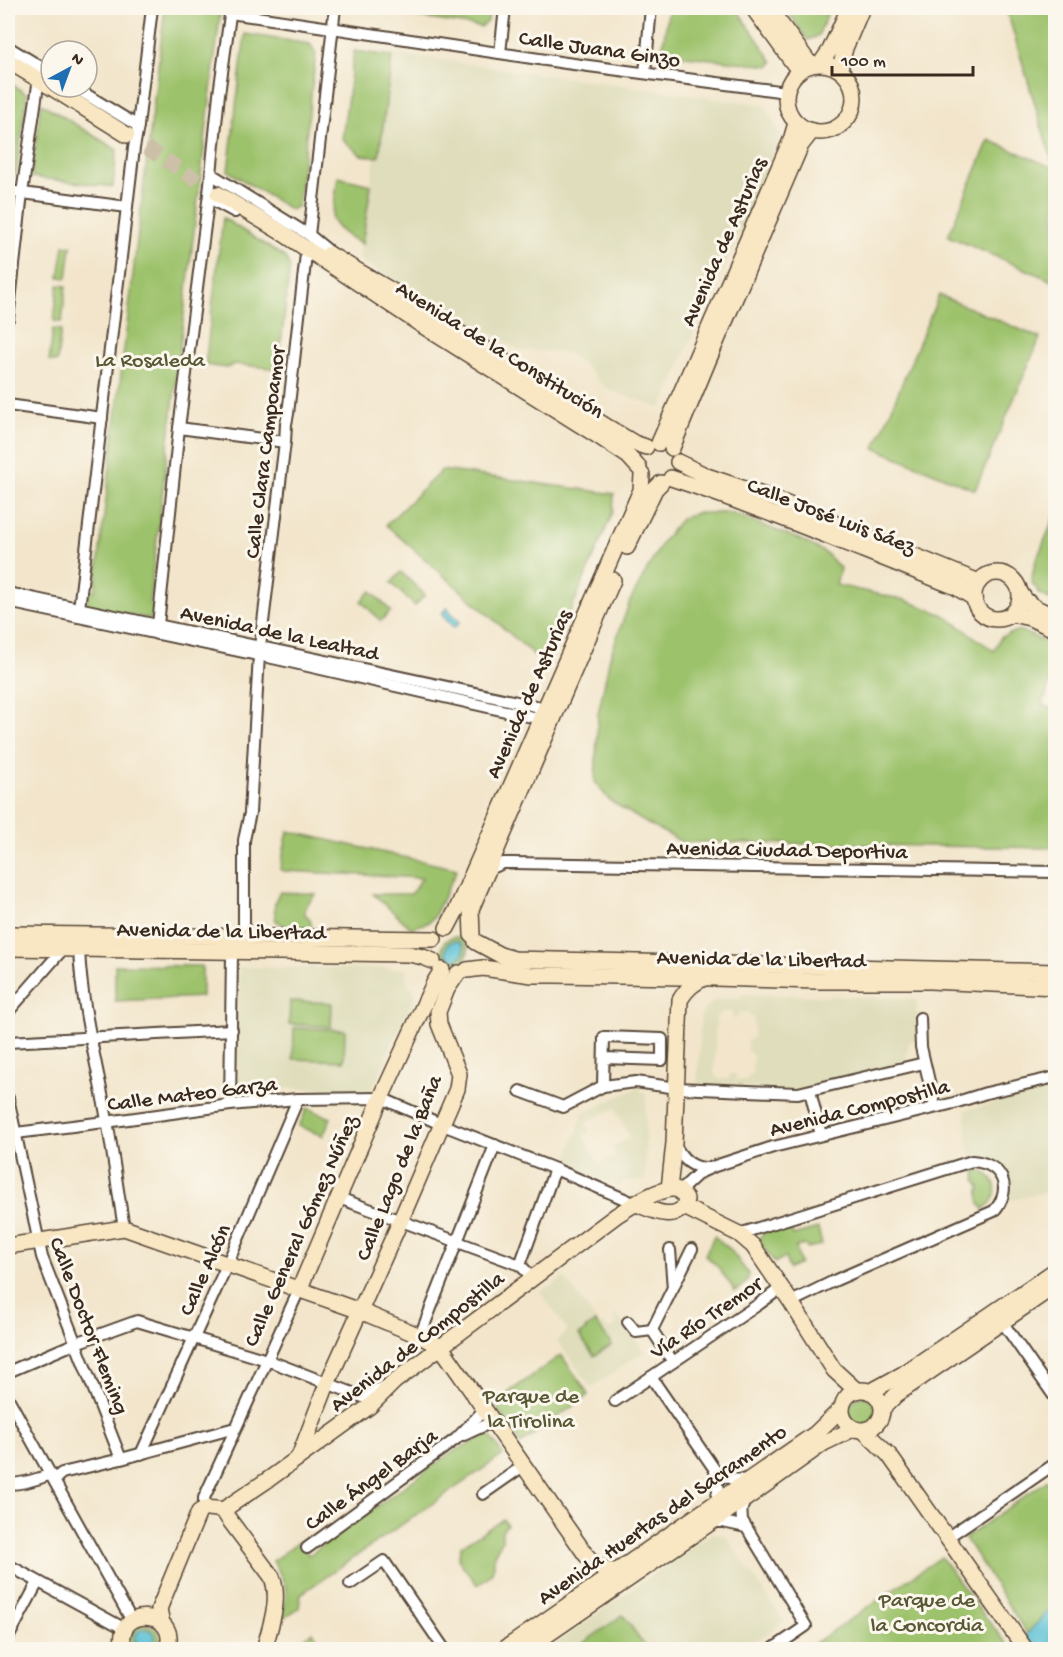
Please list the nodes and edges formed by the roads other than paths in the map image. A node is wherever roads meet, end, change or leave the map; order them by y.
1 (152, 8) edge
2 (335, 8) edge
3 (505, 8) edge
4 (651, 8) edge
5 (753, 8) edge
6 (769, 8) edge
7 (849, 8) edge
8 (862, 8) edge
9 (230, 10) edge
10 (333, 29) junction
11 (8, 49) edge
12 (500, 53) junction
13 (8, 63) edge
14 (39, 66) edge
15 (810, 66) junction
16 (840, 69) junction
17 (645, 73) junction
18 (39, 77) edge
19 (39, 79) edge
20 (786, 92) junction
21 (41, 99) edge
22 (72, 99) edge
23 (79, 99) edge
24 (88, 99) edge
25 (796, 123) junction
26 (812, 131) junction
27 (132, 135) junction
28 (214, 188) junction
29 (8, 191) edge
30 (22, 193) junction
31 (127, 207) junction
32 (309, 235) junction
33 (306, 254) junction
34 (338, 265) junction
35 (8, 319) edge
36 (8, 405) edge
37 (102, 418) junction
38 (179, 428) junction
39 (285, 441) junction
40 (664, 450) junction
41 (640, 471) junction
42 (666, 481) junction
43 (979, 582) junction
44 (1020, 592) junction
45 (8, 593) edge
46 (974, 598) junction
47 (8, 602) edge
48 (79, 613) junction
49 (1012, 614) junction
50 (1056, 617) edge
51 (158, 630) junction
52 (1056, 630) edge
53 (259, 651) junction
54 (543, 713) junction
55 (498, 845) junction
56 (518, 863) junction
57 (487, 871) junction
58 (1056, 872) edge
59 (447, 928) junction
60 (8, 934) edge
61 (244, 937) junction
62 (474, 938) junction
63 (434, 939) junction
64 (8, 948) edge
65 (71, 949) junction
66 (232, 953) junction
67 (438, 965) junction
68 (462, 972) junction
69 (1056, 972) edge
70 (824, 974) junction
71 (650, 977) junction
72 (706, 977) junction
73 (1056, 987) edge
74 (680, 1000) junction
75 (8, 1012) edge
76 (920, 1018) dead end
77 (232, 1030) junction
78 (90, 1038) junction
79 (8, 1042) edge
80 (604, 1058) junction
81 (924, 1063) junction
82 (1056, 1077) edge
83 (603, 1086) junction
84 (677, 1088) junction
85 (520, 1091) dead end
86 (810, 1091) junction
87 (8, 1098) edge
88 (381, 1098) junction
89 (298, 1099) junction
90 (230, 1105) junction
91 (935, 1107) junction
92 (106, 1122) junction
93 (443, 1125) junction
94 (11, 1133) edge
95 (821, 1135) junction
96 (674, 1143) junction
97 (495, 1145) junction
98 (555, 1168) junction
99 (709, 1168) junction
100 (615, 1195) junction
101 (674, 1197) junction
102 (339, 1198) junction
103 (636, 1204) junction
104 (617, 1215) junction
105 (400, 1221) junction
106 (124, 1228) junction
107 (739, 1234) junction
108 (38, 1240) junction
109 (456, 1242) junction
110 (8, 1246) edge
111 (692, 1249) dead end
112 (670, 1250) dead end
113 (227, 1265) junction
114 (520, 1265) junction
115 (1056, 1270) edge
116 (532, 1277) junction
117 (1056, 1285) edge
118 (673, 1288) junction
119 (781, 1288) junction
120 (299, 1290) junction
121 (791, 1302) junction
122 (360, 1311) junction
123 (628, 1322) dead end
124 (1003, 1323) junction
125 (652, 1330) junction
126 (420, 1336) junction
127 (194, 1338) junction
128 (76, 1343) junction
129 (441, 1347) junction
130 (267, 1360) junction
131 (673, 1362) junction
132 (834, 1370) junction
133 (8, 1372) edge
134 (651, 1377) junction
135 (395, 1381) junction
136 (327, 1384) junction
137 (863, 1391) junction
138 (8, 1398) edge
139 (1056, 1399) edge
140 (615, 1401) dead end
141 (842, 1406) junction
142 (883, 1408) junction
143 (488, 1416) junction
144 (878, 1424) junction
145 (235, 1428) junction
146 (858, 1430) junction
147 (141, 1454) junction
148 (890, 1455) junction
149 (299, 1456) junction
150 (121, 1459) junction
151 (1056, 1463) edge
152 (523, 1466) junction
153 (715, 1470) junction
154 (53, 1478) junction
155 (8, 1484) edge
156 (750, 1488) junction
157 (483, 1494) dead end
158 (716, 1502) junction
159 (216, 1509) junction
160 (712, 1522) junction
161 (746, 1527) junction
162 (948, 1537) junction
163 (307, 1548) dead end
164 (586, 1556) junction
165 (8, 1565) edge
166 (616, 1571) junction
167 (38, 1582) junction
168 (350, 1584) dead end
169 (589, 1590) junction
170 (162, 1623) junction
171 (128, 1625) junction
172 (8, 1638) edge
173 (124, 1650) edge
174 (167, 1650) edge
175 (264, 1650) edge
176 (445, 1650) edge
177 (503, 1650) edge
178 (525, 1650) edge
179 (771, 1650) edge
180 (1026, 1650) edge

1 - 27 street
2 - 10 street
3 - 12 street
4 - 17 street
5 - 15 street
6 - 15 street
7 - 15 street
8 - 16 street
9 - 10 street, Calle Juana Ginzo
9 - 28 street
10 - 12 street, Calle Juana Ginzo
10 - 32 street
11 - 14 street
11 - 18 street
12 - 17 street, Calle Juana Ginzo
13 - 19 street
13 - 27 street
15 - 16 street
15 - 20 street
16 - 26 street
17 - 20 street, Calle Juana Ginzo
20 - 25 street
21 - 30 street
22 - 27 street
23 - 27 street
24 - 27 street
25 - 26 street
25 - 40 street, Avenida de Asturias
26 - 40 street, Avenida de Asturias
27 - 31 street
28 - 32 street, Avenida de la Constitución
28 - 33 street, Avenida de la Constitución
28 - 34 street, Avenida de la Constitución
28 - 38 street
29 - 30 street
30 - 31 street
30 - 35 street
31 - 37 street
32 - 34 street, Avenida de la Constitución
33 - 34 street, Avenida de la Constitución
33 - 39 street, Calle Clara Campoamor
34 - 40 street, Avenida de la Constitución
34 - 41 street, Avenida de la Constitución
36 - 37 street
37 - 48 street
38 - 39 street
38 - 51 street
39 - 53 street, Calle Clara Campoamor
40 - 41 street
40 - 42 street
40 - 43 street, Calle José Luis Sáez
41 - 42 street
41 - 54 street, Avenida de Asturias
42 - 46 street, Calle José Luis Sáez
42 - 55 street, Avenida de Asturias
43 - 44 street
43 - 46 street
44 - 49 street
44 - 50 street
45 - 48 street, Avenida de la Lealtad
46 - 49 street
47 - 48 street, Avenida de la Lealtad
48 - 51 street, Avenida de la Lealtad
49 - 52 street
51 - 53 street, Avenida de la Lealtad
53 - 54 street, Avenida de la Lealtad
53 - 61 street, Avenida de la Lealtad
54 - 59 street, Avenida de Asturias
55 - 56 street
55 - 57 street, Avenida de Asturias
56 - 57 street, Avenida Ciudad Deportiva
56 - 58 street, Avenida Ciudad Deportiva
57 - 62 street, Avenida de Asturias
59 - 62 street
59 - 63 street
60 - 61 street, Avenida de la Libertad
61 - 63 street, Avenida de la Libertad
62 - 68 street
62 - 70 street, Avenida de la Libertad
63 - 67 street
64 - 65 street, Avenida de la Libertad
65 - 66 street, Avenida de la Libertad
65 - 75 street
65 - 78 street
66 - 67 street, Avenida de la Libertad
66 - 77 street
67 - 68 street
67 - 88 street, Calle General Gómez Núñez
68 - 71 street, Avenida de la Libertad
68 - 93 street, Calle Lago de la Baña
69 - 70 street, Avenida de la Libertad
70 - 72 street, Avenida de la Libertad
70 - 73 street, Avenida de la Libertad
71 - 72 street, Avenida de la Libertad
71 - 74 street
72 - 74 street
74 - 84 street
76 - 81 street
77 - 78 street
77 - 90 street
78 - 79 street
78 - 92 street
80 - 80 street
80 - 83 street
81 - 86 street
81 - 91 street
82 - 91 street, Avenida Compostilla
83 - 84 street
83 - 85 street
84 - 86 street
84 - 96 street
86 - 95 street
87 - 94 street, Calle Doctor Fleming
88 - 89 street, Calle Mateo Garza
88 - 93 street
88 - 102 street, Calle General Gómez Núñez
89 - 90 street, Calle Mateo Garza
89 - 113 street, Calle Alcón
90 - 92 street, Calle Mateo Garza
91 - 95 street, Avenida Compostilla
92 - 94 street, Calle Mateo Garza
92 - 106 street
93 - 97 street
93 - 105 street, Calle Lago de la Baña
94 - 108 street, Calle Doctor Fleming
95 - 99 street, Avenida Compostilla
96 - 99 street
96 - 101 street
97 - 98 street
97 - 109 street
98 - 100 street
98 - 114 street
99 - 101 street, Avenida Compostilla
100 - 103 street
100 - 104 street
101 - 103 street, Avenida de Compostilla
101 - 103 street
101 - 107 street
102 - 105 street
102 - 120 street, Calle General Gómez Núñez
103 - 104 street, Avenida de Compostilla
104 - 116 street, Avenida de Compostilla
105 - 109 street
105 - 122 street, Calle Lago de la Baña
106 - 108 street
106 - 113 street
107 - 119 street
107 - 121 street
108 - 110 street
108 - 128 street, Calle Doctor Fleming
109 - 114 street
109 - 126 street
111 - 118 street
112 - 118 street
113 - 120 street
113 - 127 street, Calle Alcón
114 - 116 street
115 - 137 street
116 - 129 street, Avenida de Compostilla
117 - 124 street
118 - 125 street
119 - 121 street
119 - 131 street, Vía Río Tremor
120 - 122 street
120 - 130 street, Calle General Gómez Núñez
121 - 132 street
122 - 126 street
122 - 136 street, Calle Lago de la Baña
123 - 125 street
124 - 139 street
124 - 142 street
125 - 131 street
126 - 129 street
127 - 128 street
127 - 130 street
127 - 147 street, Calle Alcón
128 - 133 street
128 - 150 street, Calle Doctor Fleming
129 - 135 street, Avenida de Compostilla
129 - 143 street
130 - 136 street
130 - 145 street, Calle General Gómez Núñez
131 - 134 street, Vía Río Tremor
132 - 137 street
132 - 141 street
134 - 140 street, Vía Río Tremor
134 - 153 street, Vía Río Tremor
135 - 136 street
135 - 149 street, Avenida de Compostilla
136 - 149 street, Calle Lago de la Baña
137 - 141 street
137 - 142 street
138 - 154 street
141 - 146 street
141 - 156 street, Avenida Huertas del Sacramento
142 - 144 street
143 - 152 street
143 - 163 street, Calle Ángel Barja
144 - 146 street
144 - 148 street
145 - 147 street
145 - 159 street, Calle General Gómez Núñez
146 - 148 street
146 - 156 street, Avenida Huertas del Sacramento
147 - 150 street
148 - 162 street
149 - 159 street, Avenida de Compostilla
150 - 154 street
151 - 162 street
152 - 157 street
152 - 164 street
153 - 156 street
153 - 158 street
154 - 155 street
154 - 171 street
156 - 158 street, Avenida Huertas del Sacramento
156 - 160 street, Avenida Huertas del Sacramento
156 - 161 street
158 - 166 street, Avenida Huertas del Sacramento
159 - 170 street
159 - 175 street
160 - 161 street
160 - 178 street, Avenida Huertas del Sacramento
161 - 179 street
162 - 180 street
164 - 166 street
164 - 169 street
165 - 167 street
166 - 169 street, Avenida Huertas del Sacramento
167 - 171 street
167 - 172 street
168 - 176 street
169 - 177 street, Avenida Huertas del Sacramento
170 - 171 street
170 - 174 street
171 - 173 street

